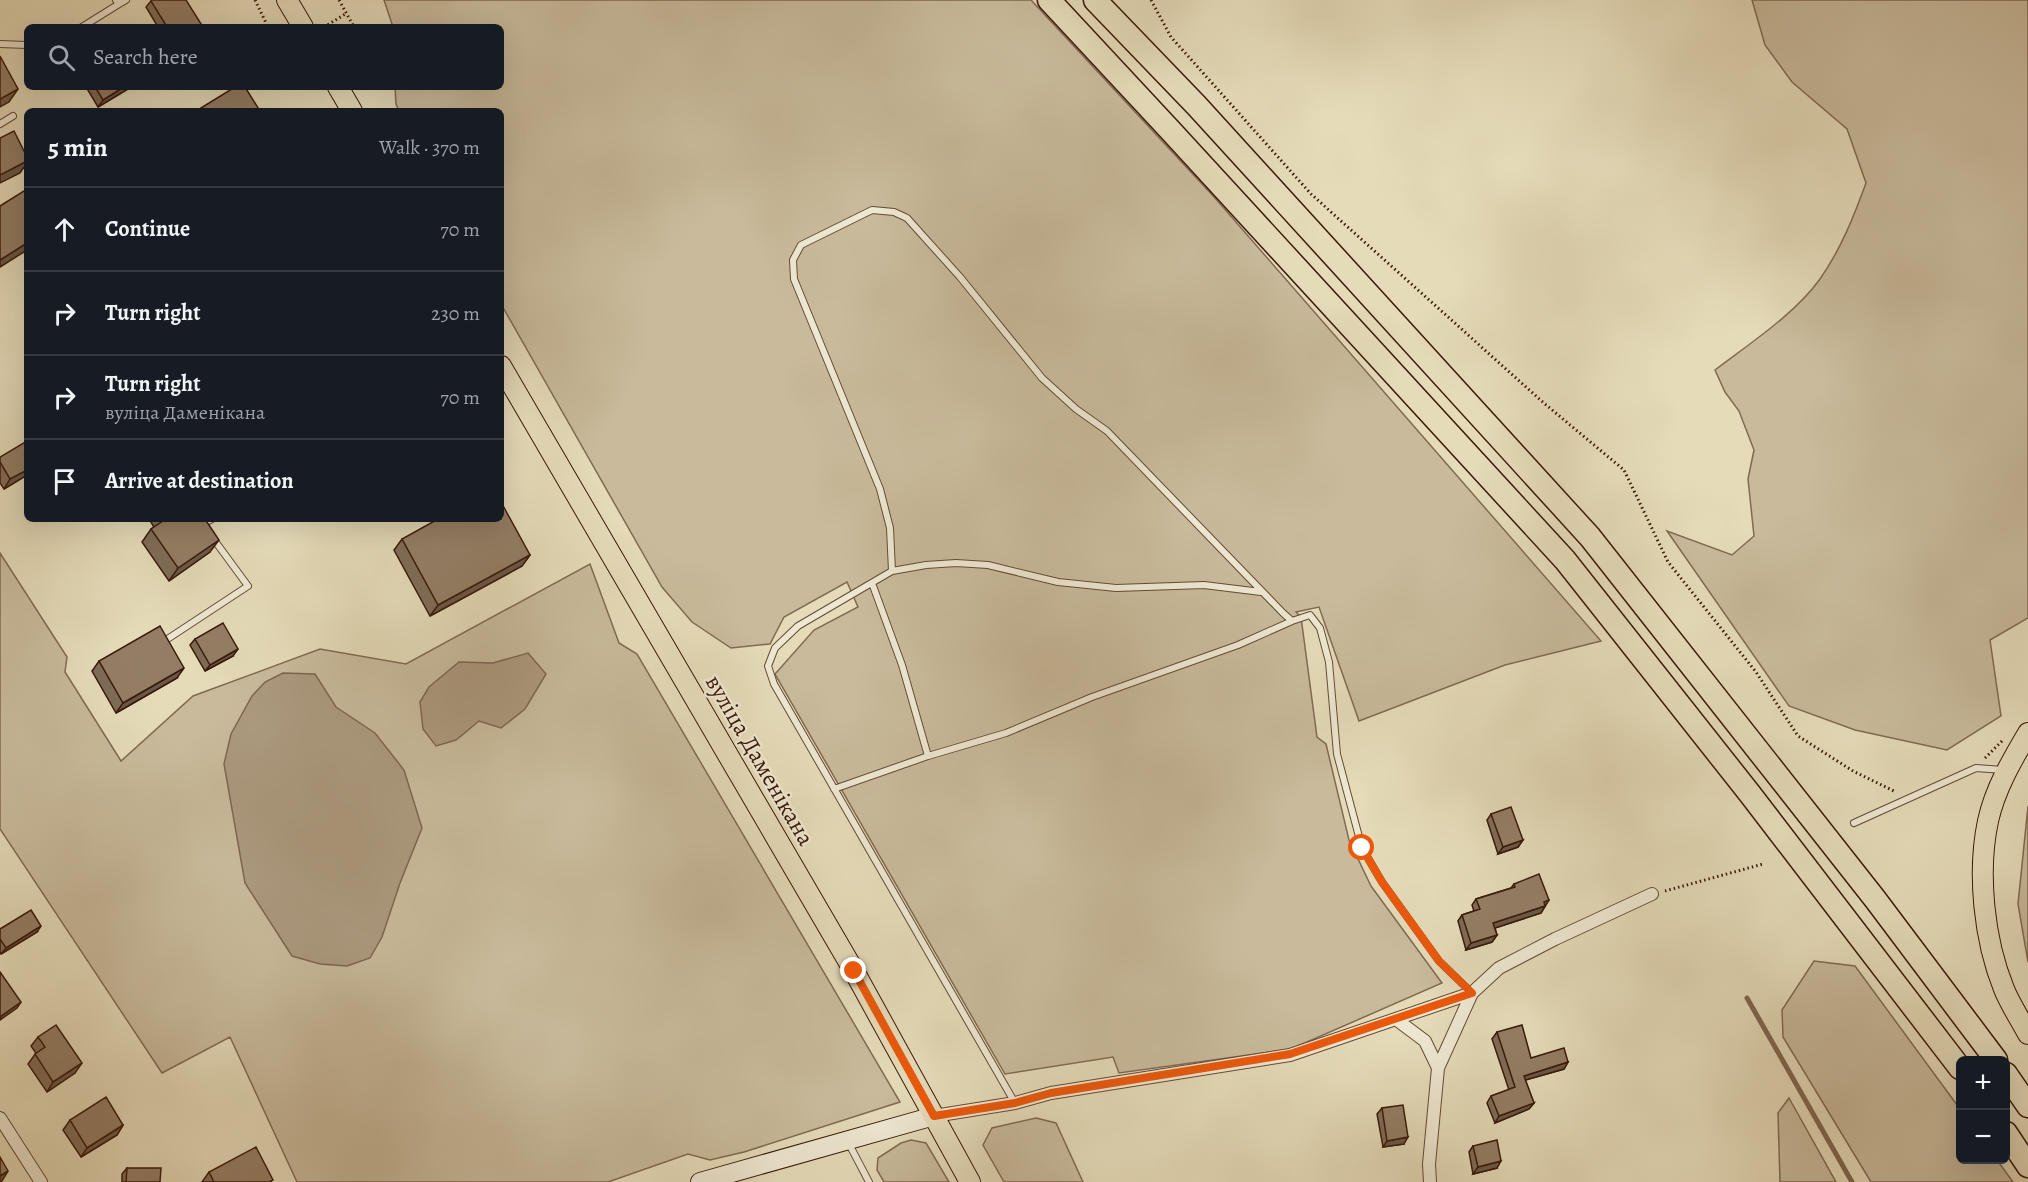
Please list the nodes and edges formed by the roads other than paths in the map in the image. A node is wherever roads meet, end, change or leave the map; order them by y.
1 (126, 0) edge
2 (287, 0) edge
3 (1049, 0) edge
4 (1095, 0) edge
5 (118, 2) edge
6 (86, 24) edge
7 (301, 24) edge
8 (0, 44) edge
9 (24, 45) edge
10 (340, 90) edge
11 (350, 108) edge
12 (14, 116) dead end
13 (0, 124) edge
14 (504, 371) edge
15 (201, 522) edge
16 (892, 571) junction
17 (872, 583) junction
18 (1262, 592) junction
19 (1292, 621) junction
20 (169, 638) edge
21 (2028, 733) edge
22 (928, 756) junction
23 (2007, 770) junction
24 (834, 789) junction
25 (1854, 823) dead end
26 (1652, 894) road end
27 (1472, 993) junction
28 (1397, 1020) junction
29 (2028, 1034) edge
30 (1993, 1056) edge
31 (1956, 1063) edge
32 (1438, 1068) junction
33 (2010, 1080) edge
34 (1015, 1103) junction
35 (2028, 1106) edge
36 (934, 1116) junction
37 (0, 1118) edge
38 (2010, 1139) edge
39 (847, 1141) junction
40 (2028, 1166) edge
41 (41, 1182) edge
42 (700, 1182) edge
43 (869, 1182) edge
44 (970, 1182) edge
45 (1430, 1182) edge

1 - 5 lane
2 - 7 main road
3 - 31 highway
4 - 30 highway
5 - 6 lane
8 - 9 lane
10 - 11 main road
12 - 13 lane
14 - 36 main road, вуліца Даменікана
15 - 20 lane
16 - 17 lane
16 - 18 lane
16 - 18 lane
17 - 22 lane
17 - 24 lane
18 - 19 lane
19 - 22 lane
19 - 27 lane
21 - 23 main road
22 - 24 lane
23 - 25 lane
23 - 29 main road
24 - 34 lane
26 - 27 street
27 - 28 street
27 - 32 street
28 - 32 street
28 - 34 street
32 - 45 street
33 - 35 highway
34 - 36 street
36 - 39 street
36 - 44 main road, вуліца Даменікана
37 - 41 street
38 - 40 highway
39 - 42 street
39 - 43 lane

